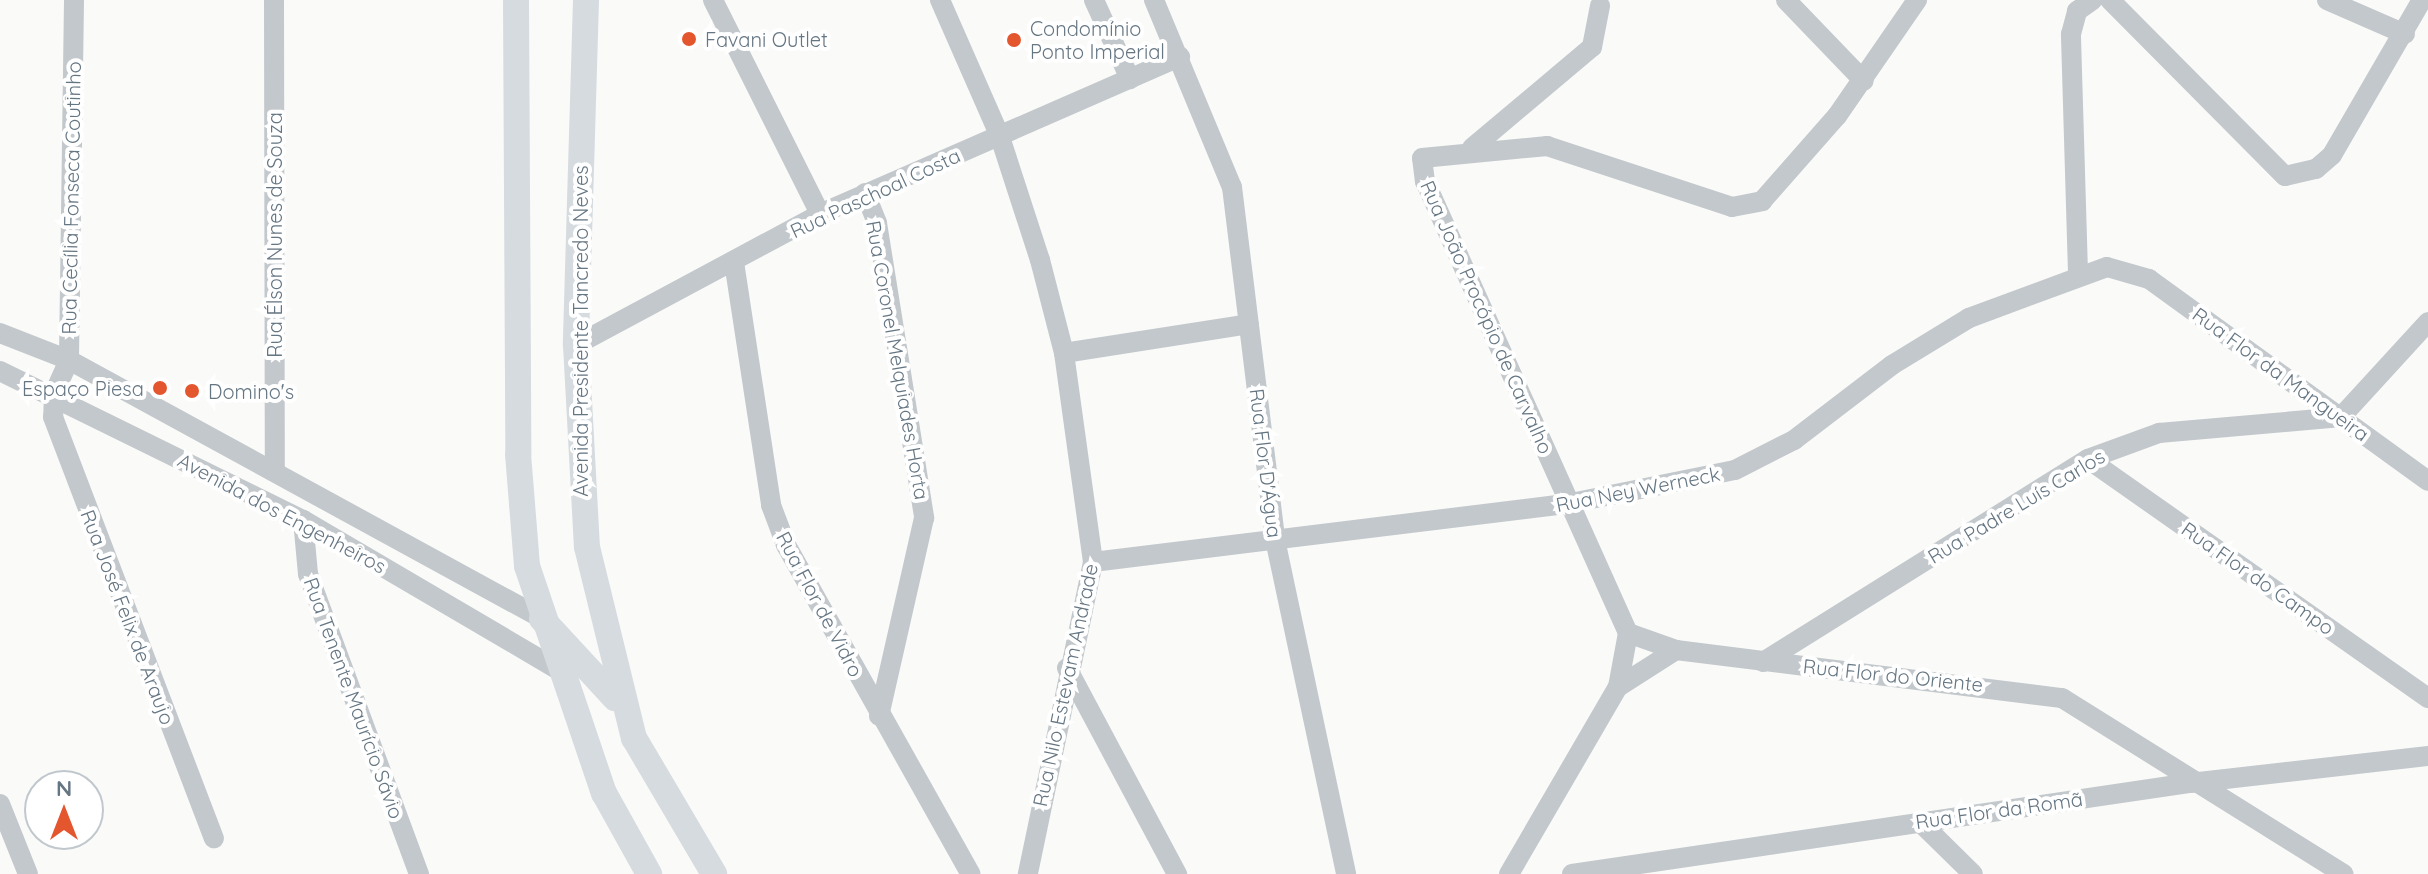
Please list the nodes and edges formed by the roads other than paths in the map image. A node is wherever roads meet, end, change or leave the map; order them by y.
1 (74, 0) edge
2 (274, 0) edge
3 (516, 0) edge
4 (586, 0) edge
5 (713, 0) edge
6 (940, 0) edge
7 (1094, 0) edge
8 (1154, 0) edge
9 (1786, 0) edge
10 (1917, 0) edge
11 (2093, 0) edge
12 (2110, 0) edge
13 (2327, 0) edge
14 (2422, 0) edge
15 (1600, 6) dead end
16 (2405, 34) junction
17 (1180, 57) junction
18 (1130, 79) junction
19 (1864, 81) junction
20 (1000, 137) junction
21 (1472, 148) junction
22 (865, 193) junction
23 (820, 214) junction
24 (734, 262) junction
25 (2132, 268) joint
26 (2078, 273) junction
27 (2428, 322) edge
28 (1249, 324) junction
29 (0, 333) edge
30 (576, 345) junction
31 (1064, 353) junction
32 (69, 360) junction
33 (0, 371) edge
34 (54, 393) junction
35 (2341, 417) junction
36 (2088, 459) junction
37 (275, 469) junction
38 (2428, 481) edge
39 (1571, 503) junction
40 (303, 520) junction
41 (1276, 544) junction
42 (1093, 562) junction
43 (541, 618) junction
44 (1628, 633) junction
45 (1676, 650) junction
46 (1763, 662) junction
47 (1067, 668) junction
48 (557, 669) junction
49 (1618, 687) junction
50 (2428, 698) edge
51 (879, 716) junction
52 (634, 738) junction
53 (2428, 756) edge
54 (2190, 783) junction
55 (0, 804) edge
56 (1920, 822) junction
57 (214, 838) dead end
58 (28, 874) edge
59 (419, 874) edge
60 (649, 874) edge
61 (714, 874) edge
62 (971, 874) edge
63 (1028, 874) edge
64 (1177, 874) edge
65 (1346, 874) edge
66 (1509, 874) edge
67 (1572, 874) edge
68 (1973, 874) edge
69 (2344, 874) edge

1 - 32 street, Rua Cecília Fonseca Coutinho
2 - 37 street, Rua Élson Nunes de Souza
3 - 43 main road
4 - 30 main road, Avenida Presidente Tancredo Neves
5 - 23 street
6 - 20 street, Rua Nilo Estevam Andrade
7 - 18 street
8 - 17 street, Rua Flor D'Água
9 - 19 street
10 - 19 street, Rua João Procópio de Carvalho
11 - 26 street
12 - 16 street
13 - 16 street
14 - 16 street
15 - 21 street
17 - 18 street, Rua Paschoal Costa
17 - 28 street, Rua Flor D'Água
18 - 20 street, Rua Paschoal Costa
19 - 21 street, Rua João Procópio de Carvalho
20 - 22 street, Rua Paschoal Costa
20 - 31 street, Rua Nilo Estevam Andrade
21 - 39 street, Rua João Procópio de Carvalho
22 - 23 street, Rua Paschoal Costa
22 - 51 street, Rua Coronel Melquiades Horta
23 - 24 street, Rua Paschoal Costa
24 - 30 street, Rua Paschoal Costa
24 - 51 street, Rua Flor de Vidro
25 - 26 street, Rua Ney Werneck
25 - 35 street, Rua Flor da Mangueira
26 - 39 street, Rua Ney Werneck
27 - 35 street
28 - 31 street
28 - 41 street, Rua Flor D'Água
29 - 32 street, Avenida dos Engenheiros
30 - 52 main road, Avenida Presidente Tancredo Neves
31 - 42 street, Rua Nilo Estevam Andrade
32 - 34 street, Rua Cecília Fonseca Coutinho
32 - 37 street, Avenida dos Engenheiros
33 - 34 street, Avenida dos Engenheiros
34 - 40 street, Avenida dos Engenheiros
34 - 57 street, Rua José Felix de Araujo
35 - 36 street, Rua Padre Luís Carlos
35 - 38 street, Rua Flor da Mangueira
36 - 46 street, Rua Padre Luís Carlos
36 - 50 street, Rua Flor do Campo
37 - 43 street, Avenida dos Engenheiros
39 - 41 street, Rua Ney Werneck
39 - 44 street
40 - 48 street, Avenida dos Engenheiros
40 - 59 street, Rua Tenente Maurício Sávio
41 - 42 street, Rua Ney Werneck
41 - 65 street, Rua Flor D'Água
42 - 47 street, Rua Nilo Estevam Andrade
43 - 48 main road
43 - 52 main road
44 - 45 street, Rua Flor do Oriente
44 - 49 street
45 - 46 street, Rua Flor do Oriente
45 - 49 street
46 - 54 street, Rua Flor do Oriente
47 - 63 street, Rua Nilo Estevam Andrade
47 - 64 street
48 - 60 main road
49 - 66 street
51 - 62 street, Rua Flor de Vidro
52 - 61 main road, Avenida Presidente Tancredo Neves
53 - 54 street, Rua Flor da Romã
54 - 56 street, Rua Flor da Romã
54 - 69 street, Rua Flor do Oriente
55 - 58 street
56 - 67 street, Rua Flor da Romã
56 - 68 street

